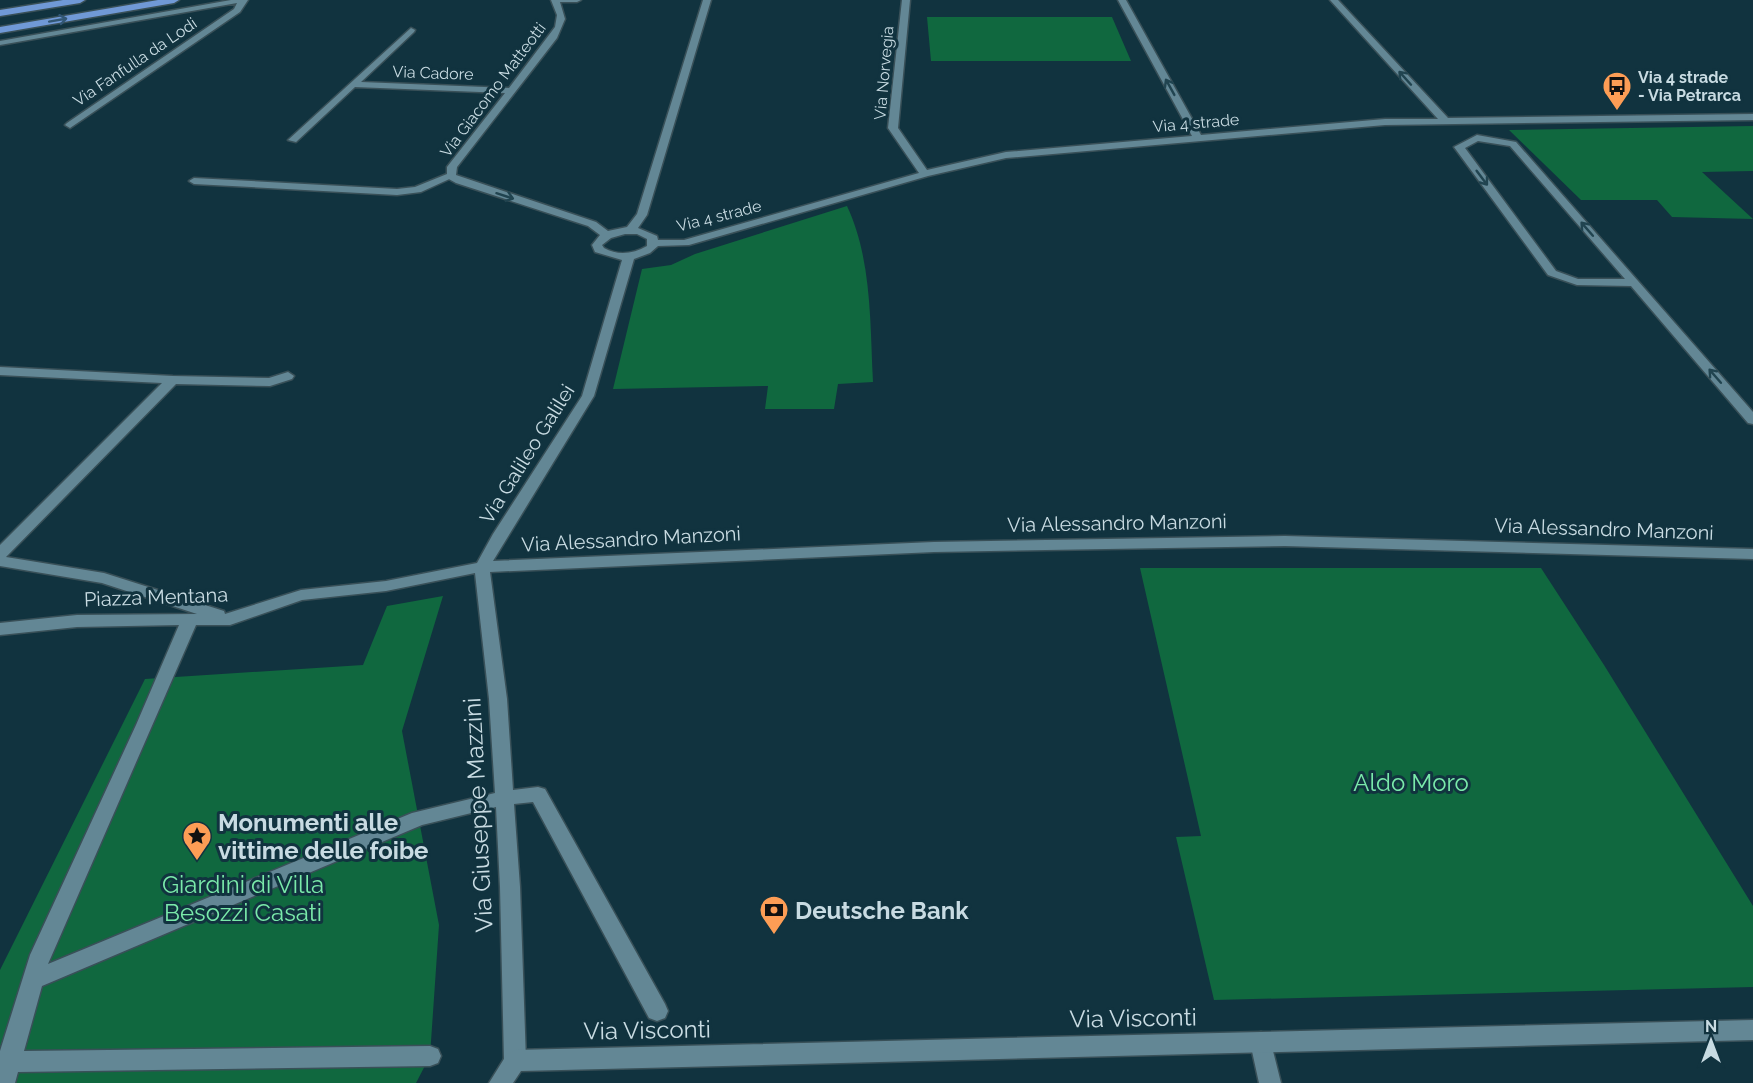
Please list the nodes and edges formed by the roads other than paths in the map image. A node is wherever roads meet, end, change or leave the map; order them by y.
1 (80, 0) edge
2 (174, 0) edge
3 (243, 0) edge
4 (555, 0) edge
5 (577, 0) edge
6 (707, 0) edge
7 (906, 0) edge
8 (1122, 0) edge
9 (1334, 0) edge
10 (0, 13) edge
11 (0, 30) edge
12 (411, 30) dead end
13 (0, 43) edge
14 (353, 84) junction
15 (511, 91) junction
16 (1753, 117) edge
17 (1444, 121) junction
18 (1461, 121) junction
19 (70, 125) dead end
20 (1198, 138) junction
21 (1477, 138) junction
22 (293, 140) dead end
23 (925, 174) junction
24 (451, 176) junction
25 (194, 181) dead end
26 (630, 230) junction
27 (607, 235) junction
28 (654, 243) junction
29 (629, 256) junction
30 (1634, 282) junction
31 (0, 371) edge
32 (288, 376) dead end
33 (173, 380) junction
34 (1753, 420) edge
35 (0, 554) edge
36 (1753, 554) edge
37 (0, 561) edge
38 (482, 567) junction
39 (190, 619) junction
40 (230, 619) junction
41 (3, 628) edge
42 (504, 798) junction
43 (32, 980) junction
44 (657, 1011) dead end
45 (1753, 1030) edge
46 (1261, 1042) junction
47 (430, 1056) dead end
48 (515, 1061) junction
49 (5, 1069) edge
50 (500, 1083) edge
51 (1270, 1083) edge

1 - 10 highway
11 -> 2 highway
3 - 13 street
3 - 19 street, Via Fanfulla da Lodi
4 - 5 street, Via Giacomo Matteotti
4 - 15 street, Via Giacomo Matteotti
6 - 26 street
7 - 23 street, Via Norvegia
20 -> 8 street
17 -> 9 street
12 - 14 street, Via Cadore
14 - 15 street, Via Cadore
14 - 22 street, Via Cadore
15 - 24 street, Via Giacomo Matteotti
16 - 18 street, Via 4 strade
17 - 18 street, Via 4 strade
17 - 20 street, Via 4 strade
18 - 21 street
20 - 23 street, Via 4 strade
30 -> 21 street
21 -> 30 street
23 - 28 street, Via 4 strade
24 - 25 street
24 -> 27 street, Via Giacomo Matteotti
26 - 27 street
26 - 28 street
27 - 29 street
28 - 29 street
29 - 38 street, Via Galileo Galilei
34 -> 30 street
31 - 33 street
32 - 33 street
33 - 35 street
36 - 38 street, Via Alessandro Manzoni
37 - 40 street
38 - 40 street, Piazza Mentana
38 - 42 street, Via Giuseppe Mazzini
39 - 40 street, Piazza Mentana
39 - 41 street, Piazza Mentana
39 - 43 street
42 - 43 street
42 - 44 street
42 - 48 street, Via Giuseppe Mazzini
43 - 49 street
45 - 46 street, Via Visconti
46 - 48 street, Via Visconti
46 - 51 street
47 - 49 street
48 - 50 street

